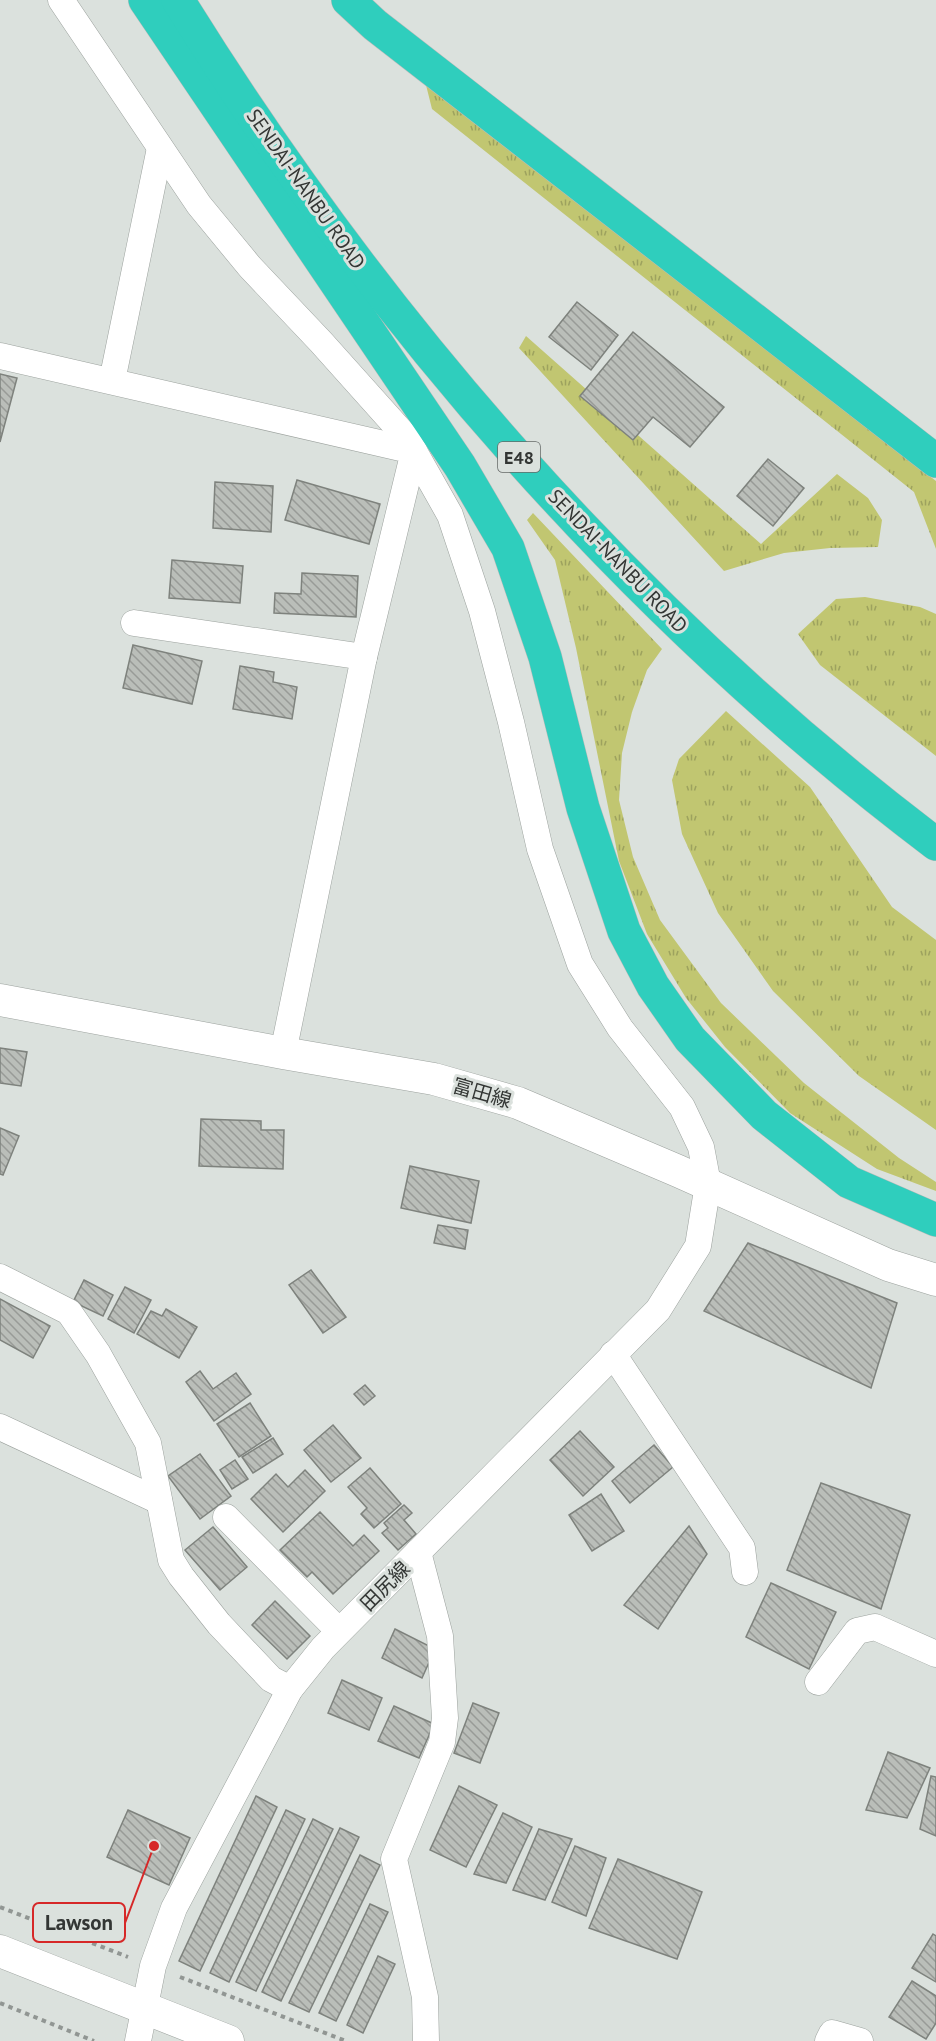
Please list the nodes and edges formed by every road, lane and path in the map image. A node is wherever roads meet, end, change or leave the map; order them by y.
1 (61, 0) edge
2 (145, 0) edge
3 (178, 0) edge
4 (348, 0) edge
5 (160, 148) junction
6 (0, 356) edge
7 (112, 381) junction
8 (414, 451) junction
9 (936, 461) edge
10 (134, 623) dead end
11 (364, 657) junction
12 (936, 844) edge
13 (0, 1000) edge
14 (283, 1053) junction
15 (708, 1184) junction
16 (936, 1220) edge
17 (0, 1277) edge
18 (936, 1280) edge
19 (613, 1354) junction
20 (0, 1427) edge
21 (159, 1501) junction
22 (226, 1517) dead end
23 (418, 1552) junction
24 (745, 1572) dead end
25 (339, 1631) junction
26 (936, 1654) edge
27 (818, 1682) dead end
28 (290, 1689) junction
29 (0, 1951) edge
30 (0, 2003) edge
31 (143, 2009) junction
32 (94, 2041) edge
33 (138, 2041) edge
34 (228, 2041) edge
35 (426, 2041) edge
36 (828, 2041) edge
37 (860, 2041) edge

1 - 5 street
2 - 16 highway
3 - 12 highway, SENDAI-NANBU ROAD / E48
4 - 9 highway
5 - 7 street
5 - 8 street
6 - 7 street
7 - 8 street
8 - 11 street
8 - 15 street
10 - 11 street
11 - 14 street
13 - 14 street, 富田線
14 - 15 street, 富田線
15 - 18 street, 富田線
15 - 19 street, 田尻線
17 - 21 street
19 - 23 street, 田尻線
19 - 24 street
20 - 21 street
21 - 28 street
22 - 25 street
23 - 25 street, 田尻線
23 - 35 street
25 - 28 street, 田尻線
26 - 27 street
28 - 31 street, 田尻線
29 - 31 street
30 - 32 path
31 - 33 street, 田尻線
31 - 34 street
36 - 37 street

